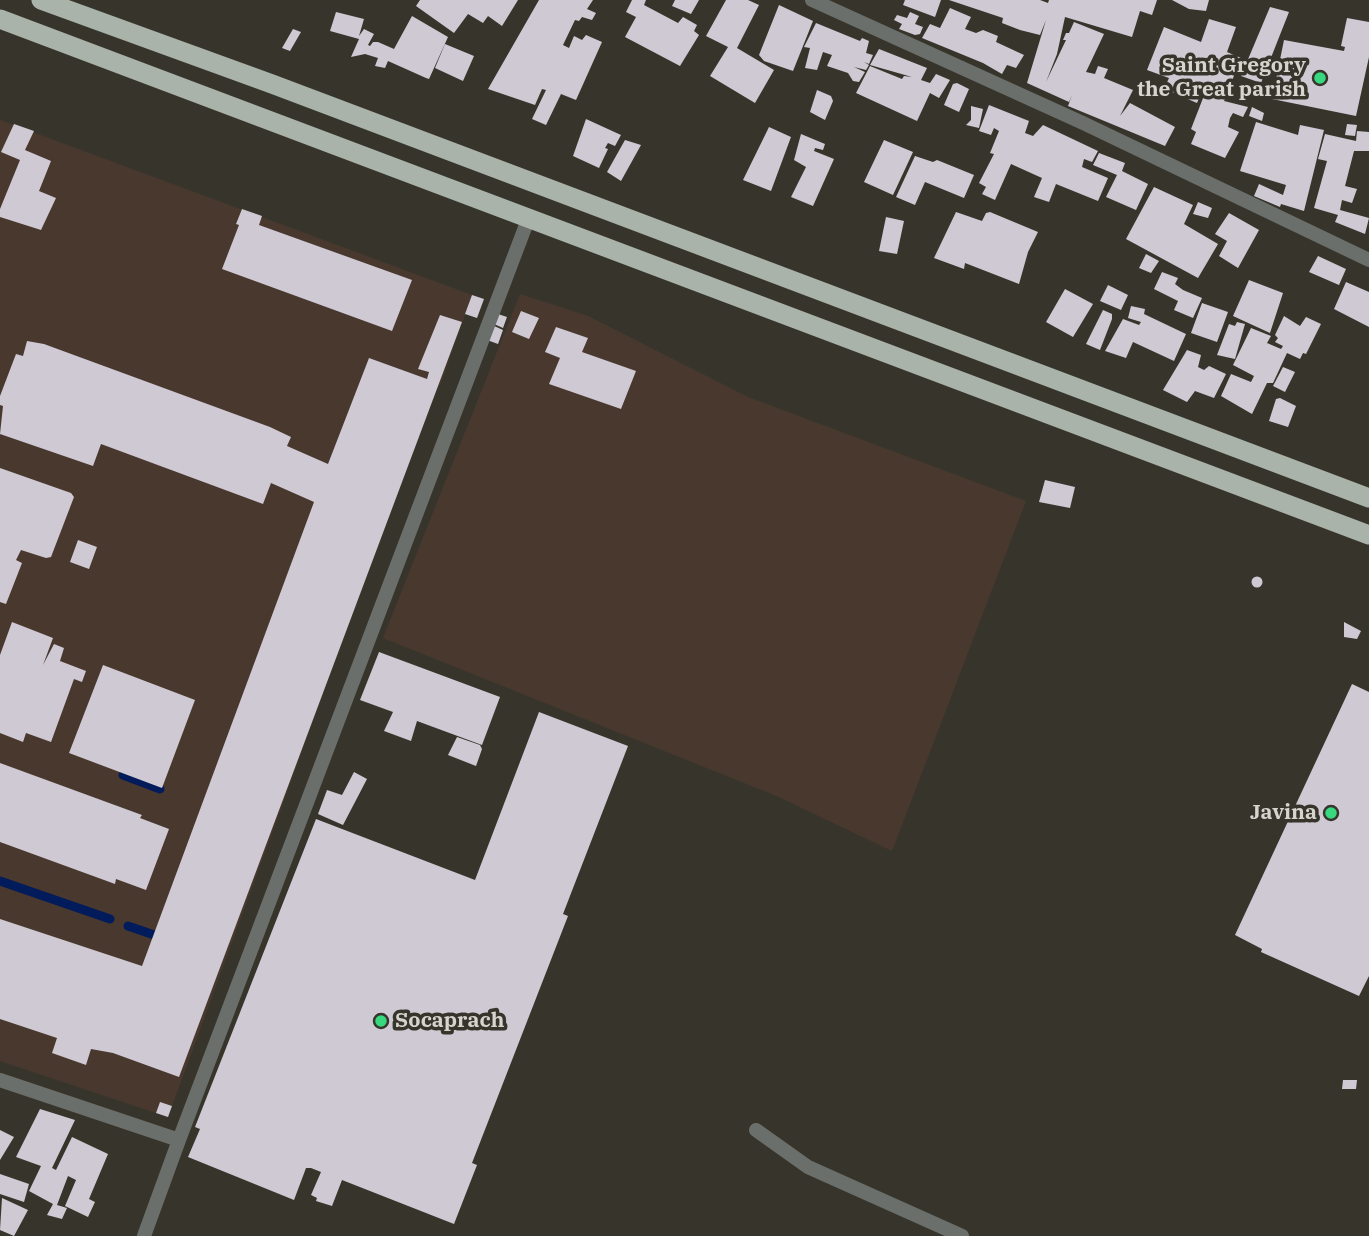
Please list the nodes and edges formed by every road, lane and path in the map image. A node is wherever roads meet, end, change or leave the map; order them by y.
1 (41, 0) edge
2 (812, 0) edge
3 (0, 19) edge
4 (528, 217) junction
5 (1369, 260) edge
6 (1018, 366) junction
7 (1004, 396) junction
8 (1369, 498) edge
9 (1369, 535) edge
10 (0, 1080) edge
11 (757, 1130) dead end
12 (179, 1140) junction
13 (144, 1236) edge
14 (962, 1236) edge

1 - 6 highway
2 - 5 street
3 - 4 highway
4 - 7 highway
4 - 12 street
6 - 7 highway
6 - 8 highway
7 - 9 highway
10 - 12 street
11 - 14 street
12 - 13 street

